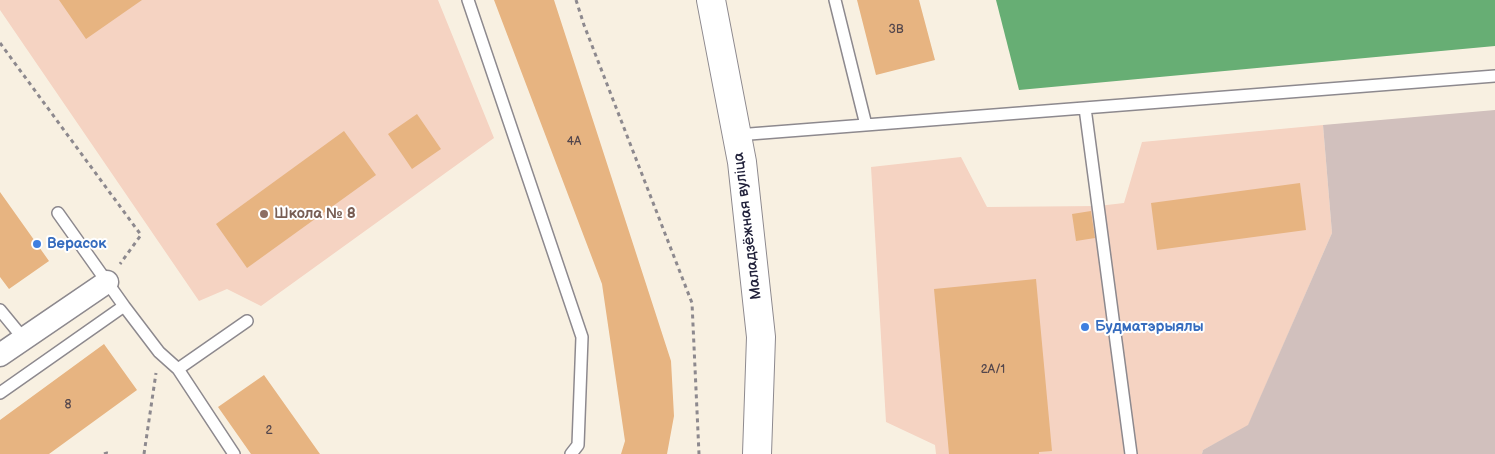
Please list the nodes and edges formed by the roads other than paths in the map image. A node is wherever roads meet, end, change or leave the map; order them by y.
1 (468, 0) edge
2 (711, 0) edge
3 (835, 0) edge
4 (1495, 76) edge
5 (1084, 108) junction
6 (866, 125) junction
7 (737, 135) junction
8 (58, 213) dead end
9 (107, 282) junction
10 (124, 306) junction
11 (0, 310) edge
12 (247, 321) dead end
13 (23, 338) junction
14 (0, 355) edge
15 (178, 369) junction
16 (0, 394) edge
17 (234, 454) edge
18 (571, 454) edge
19 (757, 454) edge
20 (1131, 454) edge

1 - 18 lane
2 - 7 street, Маладзёжная вуліца
3 - 6 lane
4 - 5 lane
5 - 6 lane
5 - 20 lane
6 - 7 lane
7 - 19 street, Маладзёжная вуліца
8 - 9 lane
9 - 10 lane
9 - 13 street
10 - 15 lane
10 - 16 lane
11 - 13 lane
12 - 15 lane
13 - 14 street
15 - 17 lane

